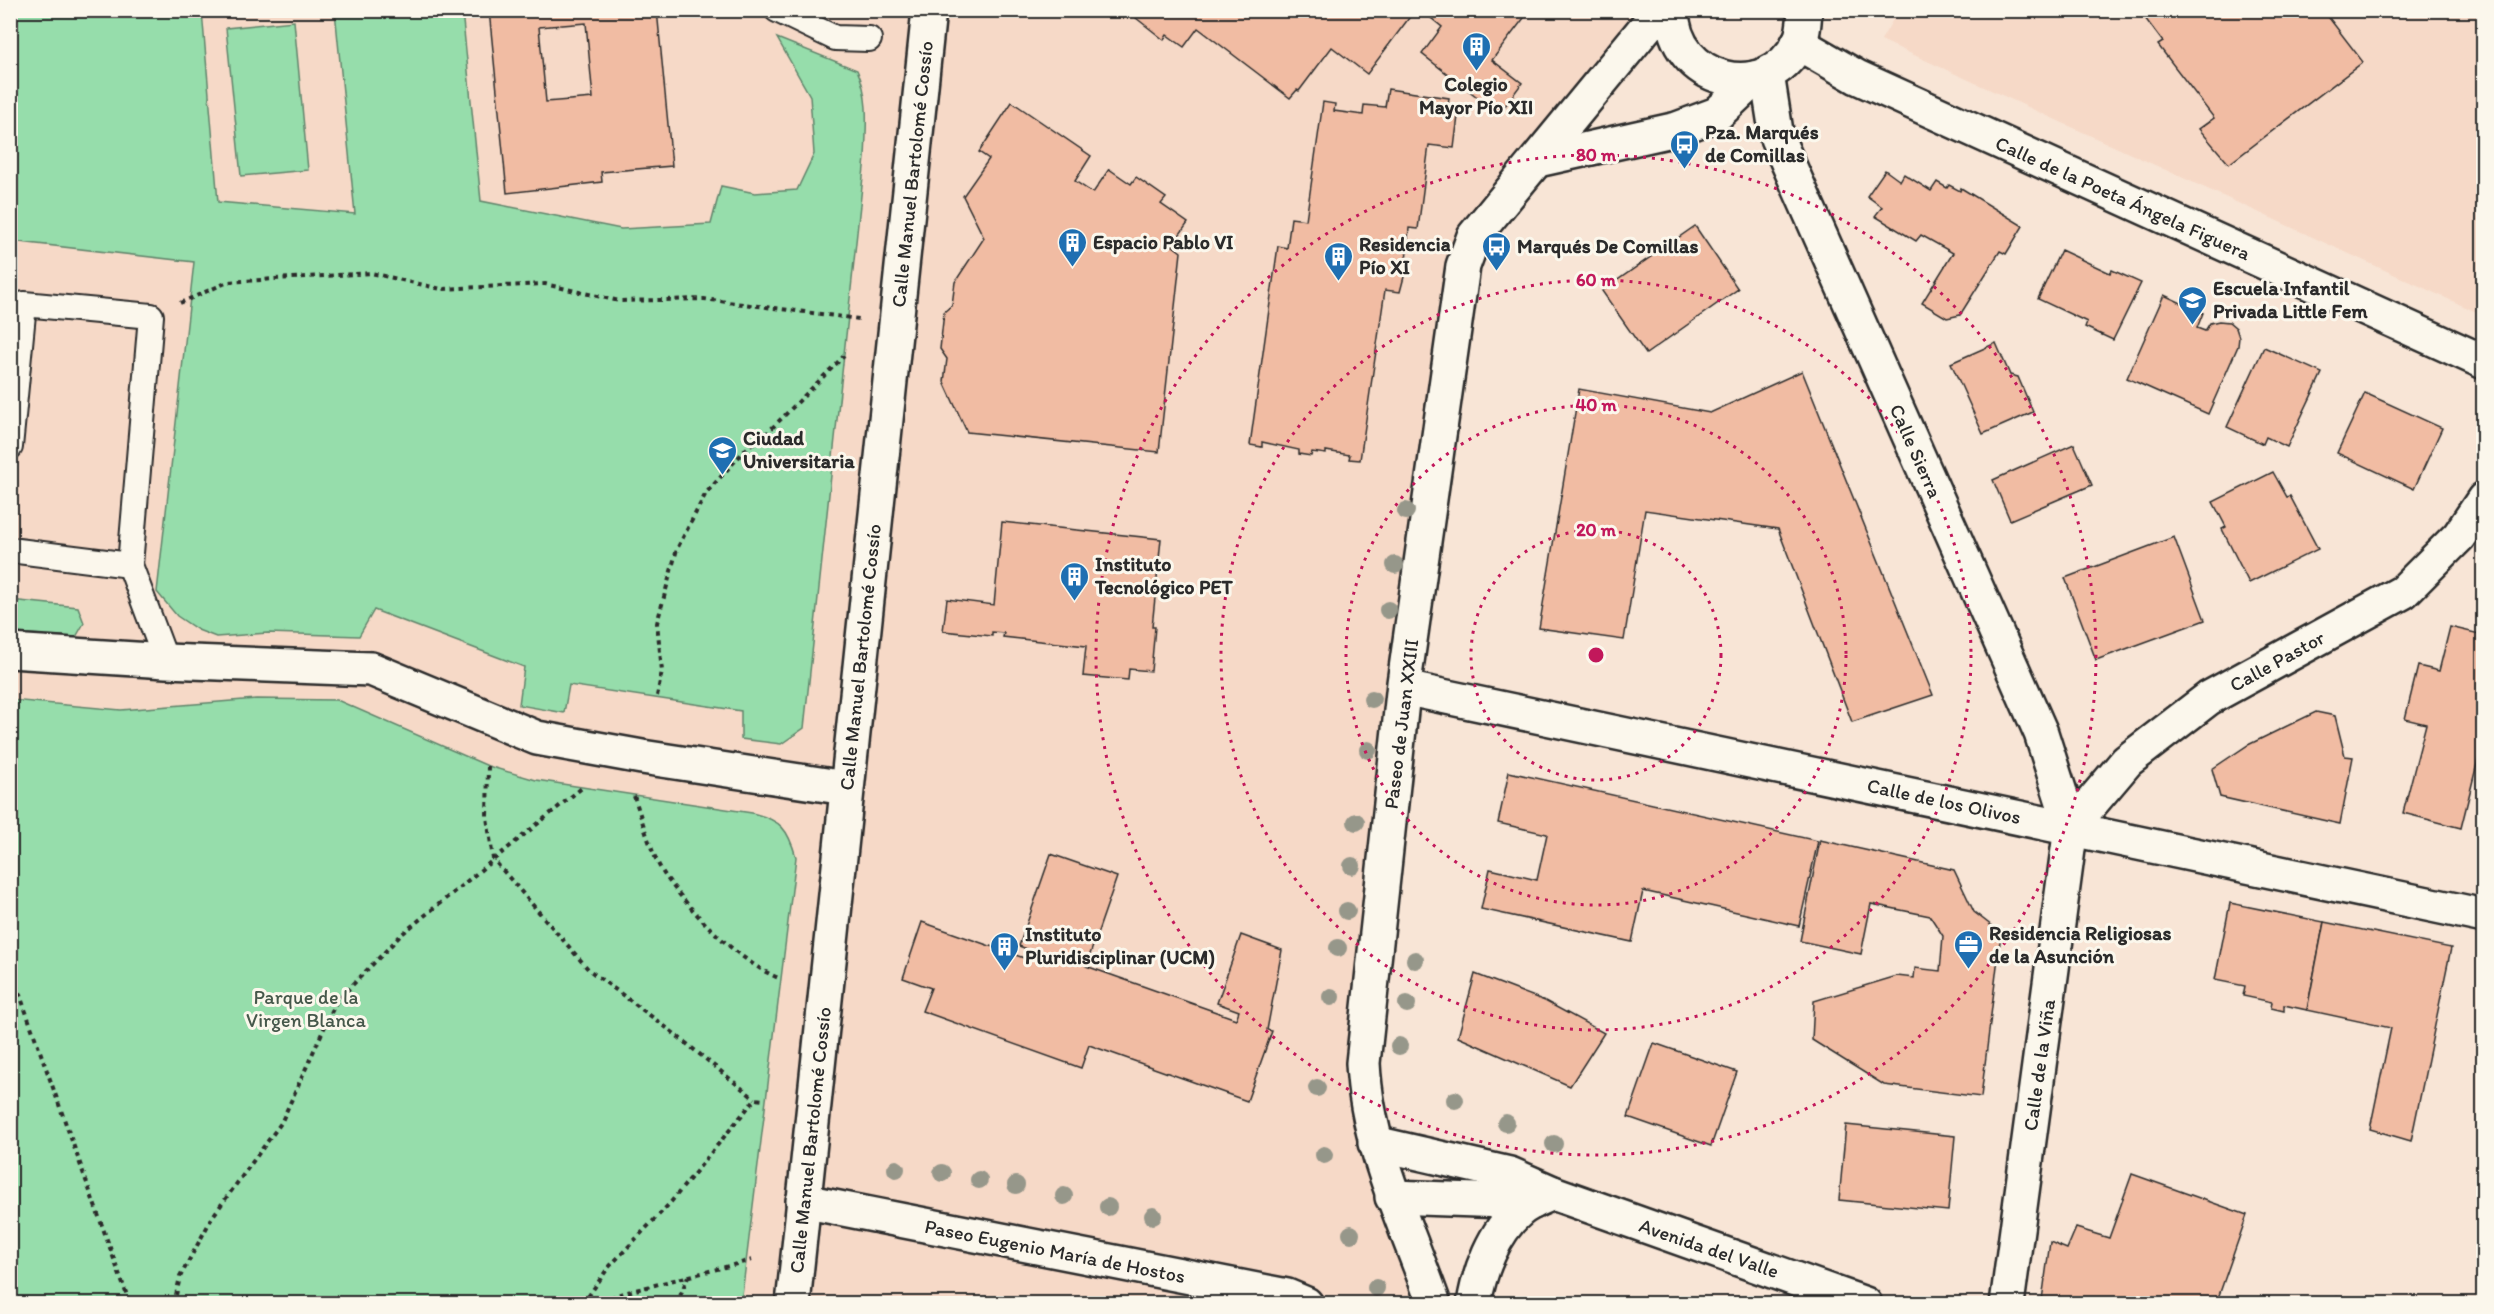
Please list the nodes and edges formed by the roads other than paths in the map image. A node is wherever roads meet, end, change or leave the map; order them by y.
1 (777, 10) edge
2 (930, 10) edge
3 (1660, 10) edge
4 (1672, 10) edge
5 (1830, 10) edge
6 (1802, 28) edge
7 (869, 39) dead end
8 (1761, 76) junction
9 (1538, 160) junction
10 (2484, 362) edge
11 (10, 447) edge
12 (2484, 499) edge
13 (10, 550) edge
14 (130, 565) junction
15 (10, 651) edge
16 (166, 662) junction
17 (1404, 688) junction
18 (846, 788) junction
19 (2071, 827) junction
20 (2484, 916) edge
21 (1375, 1143) junction
22 (1392, 1197) junction
23 (1543, 1198) junction
24 (803, 1201) junction
25 (793, 1304) edge
26 (1306, 1304) edge
27 (1434, 1304) edge
28 (1474, 1304) edge
29 (1864, 1304) edge
30 (2007, 1304) edge

1 - 7 lane
2 - 18 street, Calle Manuel Bartolomé Cossío
3 - 9 street, Paseo de Juan XXIII
4 - 8 street
5 - 6 street
6 - 8 street
6 - 10 street, Calle de la Poeta Ángela Figuera
8 - 9 street
8 - 19 street, Calle Sierra
9 - 17 street, Paseo de Juan XXIII
11 - 14 lane
12 - 19 street, Calle Pastor
13 - 14 lane
14 - 16 lane
15 - 16 street
16 - 18 street
17 - 19 street, Calle de los Olivos
17 - 21 street, Paseo de Juan XXIII
18 - 24 street, Calle Manuel Bartolomé Cossío
19 - 20 street, Calle de los Olivos
19 - 30 street, Calle de la Viña
21 - 22 street, Paseo de Juan XXIII
21 - 23 street, Avenida del Valle
22 - 23 street, Avenida del Valle
22 - 27 street, Paseo de Juan XXIII
23 - 28 street
23 - 29 street, Avenida del Valle
24 - 25 street, Calle Manuel Bartolomé Cossío
24 - 26 street, Paseo Eugenio María de Hostos

